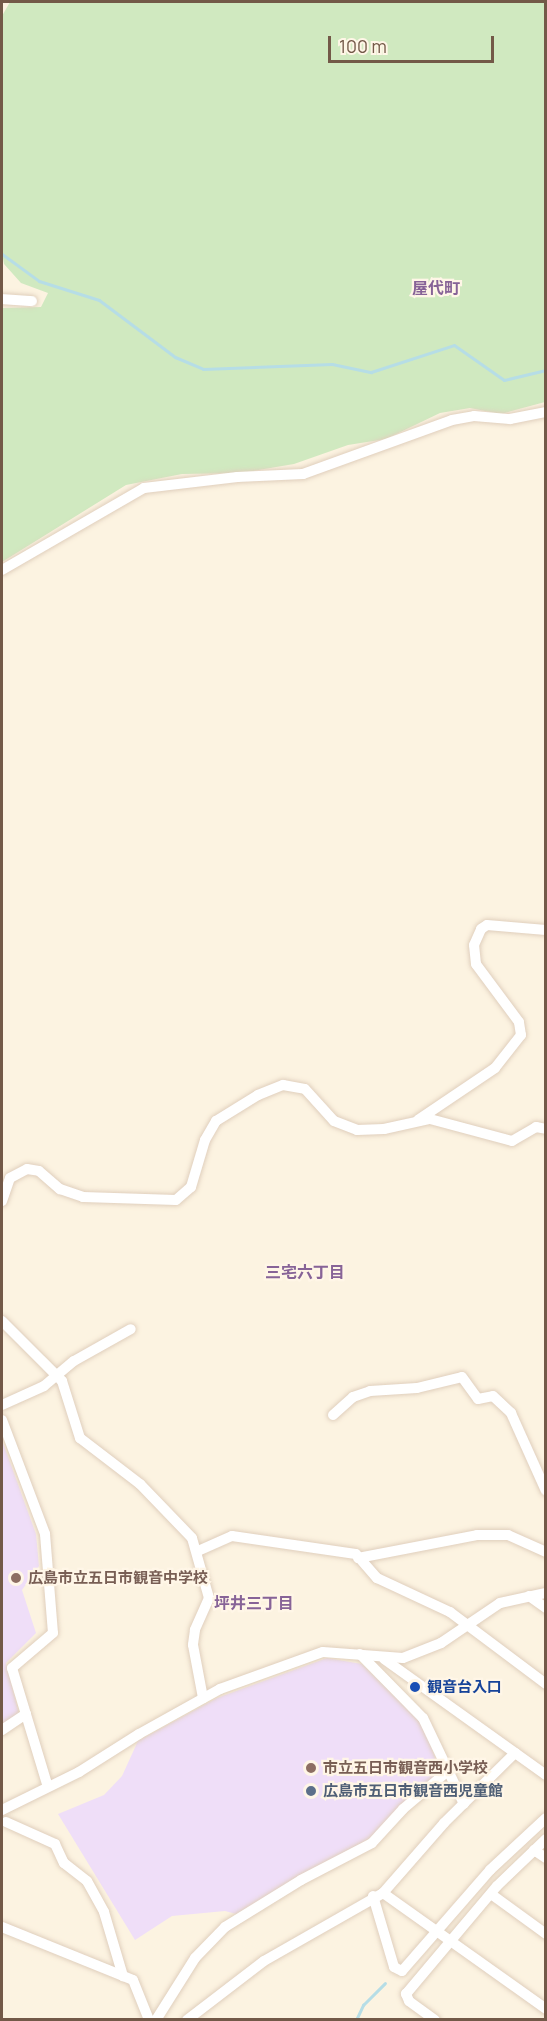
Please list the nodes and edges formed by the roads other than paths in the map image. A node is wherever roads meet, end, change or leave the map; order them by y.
1 (2, 298) edge
2 (32, 301) dead end
3 (546, 412) edge
4 (2, 570) edge
5 (546, 930) edge
6 (418, 1120) junction
7 (546, 1129) edge
8 (2, 1201) edge
9 (2, 1321) edge
10 (131, 1329) dead end
11 (58, 1374) junction
12 (2, 1405) edge
13 (333, 1415) dead end
14 (2, 1420) edge
15 (546, 1491) edge
16 (198, 1551) junction
17 (546, 1552) edge
18 (358, 1558) junction
19 (546, 1593) edge
20 (529, 1596) junction
21 (546, 1608) edge
22 (465, 1624) junction
23 (360, 1654) junction
24 (383, 1658) junction
25 (546, 1684) edge
26 (203, 1698) junction
27 (26, 1714) junction
28 (2, 1730) edge
29 (515, 1753) junction
30 (448, 1770) junction
31 (546, 1775) edge
32 (48, 1787) junction
33 (464, 1804) junction
34 (4, 1809) edge
35 (546, 1818) edge
36 (4, 1824) edge
37 (546, 1839) edge
38 (534, 1850) junction
39 (546, 1858) edge
40 (378, 1894) junction
41 (490, 1894) junction
42 (2, 1927) edge
43 (436, 1931) junction
44 (546, 1934) edge
45 (449, 1940) junction
46 (123, 1976) junction
47 (546, 2009) edge
48 (149, 2019) edge
49 (156, 2019) edge
50 (187, 2019) edge
51 (435, 2019) edge

1 - 2 street
3 - 4 street
5 - 6 street
6 - 7 street
6 - 8 street
9 - 11 street
10 - 11 street
11 - 12 street
11 - 16 street
13 - 15 street
14 - 27 street
16 - 18 street
16 - 26 street
17 - 18 street
18 - 22 street
19 - 20 street
20 - 21 street
20 - 22 street
22 - 24 street
22 - 25 street
23 - 24 street
23 - 26 street
23 - 30 street
24 - 29 street
26 - 32 street
27 - 28 street
27 - 32 street
29 - 31 street
29 - 33 street
30 - 33 street
30 - 49 street
32 - 34 street
33 - 40 street
34 - 36 street
35 - 43 street
36 - 46 street
37 - 38 street
38 - 39 street
38 - 41 street
40 - 43 street
40 - 43 street
40 - 50 street
41 - 44 street
41 - 45 street
42 - 46 street
43 - 45 street
45 - 47 street
45 - 51 street
46 - 48 street

